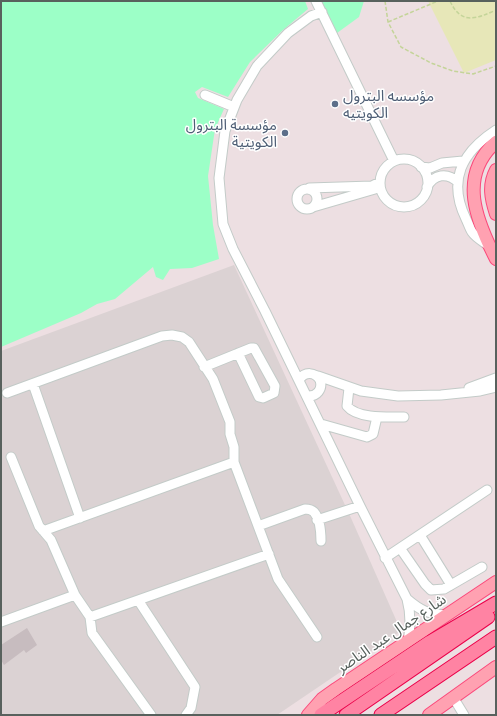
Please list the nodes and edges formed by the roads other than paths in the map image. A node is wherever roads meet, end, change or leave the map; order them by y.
1 (316, 1) edge
2 (322, 12) junction
3 (205, 94) dead end
4 (234, 107) junction
5 (496, 130) edge
6 (496, 142) edge
7 (394, 161) junction
8 (463, 161) junction
9 (421, 167) junction
10 (496, 170) edge
11 (458, 182) junction
12 (380, 186) junction
13 (427, 187) junction
14 (309, 188) junction
15 (313, 207) junction
16 (496, 214) edge
17 (490, 247) junction
18 (496, 259) edge
19 (240, 357) junction
20 (204, 367) junction
21 (318, 376) junction
22 (496, 378) edge
23 (299, 380) junction
24 (334, 382) junction
25 (33, 384) junction
26 (496, 387) edge
27 (349, 388) junction
28 (320, 391) junction
29 (7, 393) dead end
30 (451, 394) junction
31 (307, 396) junction
32 (314, 410) junction
33 (377, 417) junction
34 (404, 417) dead end
35 (321, 424) junction
36 (11, 457) dead end
37 (234, 462) junction
38 (487, 490) dead end
39 (360, 506) junction
40 (80, 518) junction
41 (317, 520) junction
42 (258, 526) junction
43 (43, 531) junction
44 (420, 535) junction
45 (321, 541) dead end
46 (400, 548) junction
47 (269, 554) junction
48 (385, 558) junction
49 (482, 567) dead end
50 (496, 582) edge
51 (451, 585) junction
52 (75, 595) junction
53 (406, 599) junction
54 (138, 600) junction
55 (496, 603) edge
56 (496, 611) edge
57 (447, 615) junction
58 (90, 617) junction
59 (1, 622) edge
60 (317, 637) dead end
61 (496, 637) edge
62 (408, 641) junction
63 (496, 666) edge
64 (453, 697) junction
65 (151, 715) edge
66 (186, 715) edge
67 (308, 715) edge
68 (321, 715) edge
69 (346, 715) edge
70 (381, 715) edge
71 (429, 715) edge
72 (464, 715) edge

1 - 2 street
2 - 4 street
2 - 7 street
3 - 4 street
4 - 23 street
5 - 8 street
6 - 17 main road
7 - 9 street
7 - 12 street
8 - 9 street
8 - 11 street
9 - 13 street
10 - 16 main road
11 - 13 street
11 - 17 street
12 - 13 street
12 - 14 street
12 - 15 street
14 - 15 street
14 - 15 street
17 - 18 main road
19 - 19 street
19 - 20 street
20 - 25 street
20 - 37 street
21 - 23 street
21 - 24 street
21 - 28 street
22 - 30 street
23 - 31 street
24 - 27 street
24 - 28 street
25 - 29 street
25 - 40 street
26 - 30 street
27 - 30 street
27 - 33 street
28 - 31 street
28 - 32 street
31 - 32 street
32 - 35 street
33 - 34 street
33 - 35 street
35 - 39 street
36 - 43 street
37 - 40 street
37 - 42 street
38 - 44 street
39 - 41 street
39 - 48 street
40 - 43 street
41 - 42 street
41 - 45 street
42 - 47 street
43 - 52 street
44 - 46 street
44 - 51 street
46 - 48 street
46 - 51 street
47 - 54 street
47 - 60 street
48 - 53 street
49 - 51 street
50 - 57 main road, شارع جمال عبد الناصر
52 - 58 street
52 - 59 street
53 - 57 street
53 - 62 street
54 - 58 street
54 - 66 street
55 - 68 highway
56 - 69 highway
57 - 62 main road, شارع جمال عبد الناصر
58 - 65 street
61 - 70 highway
62 - 67 main road, شارع جمال عبد الناصر
63 - 64 main road
64 - 71 main road
64 - 72 street

